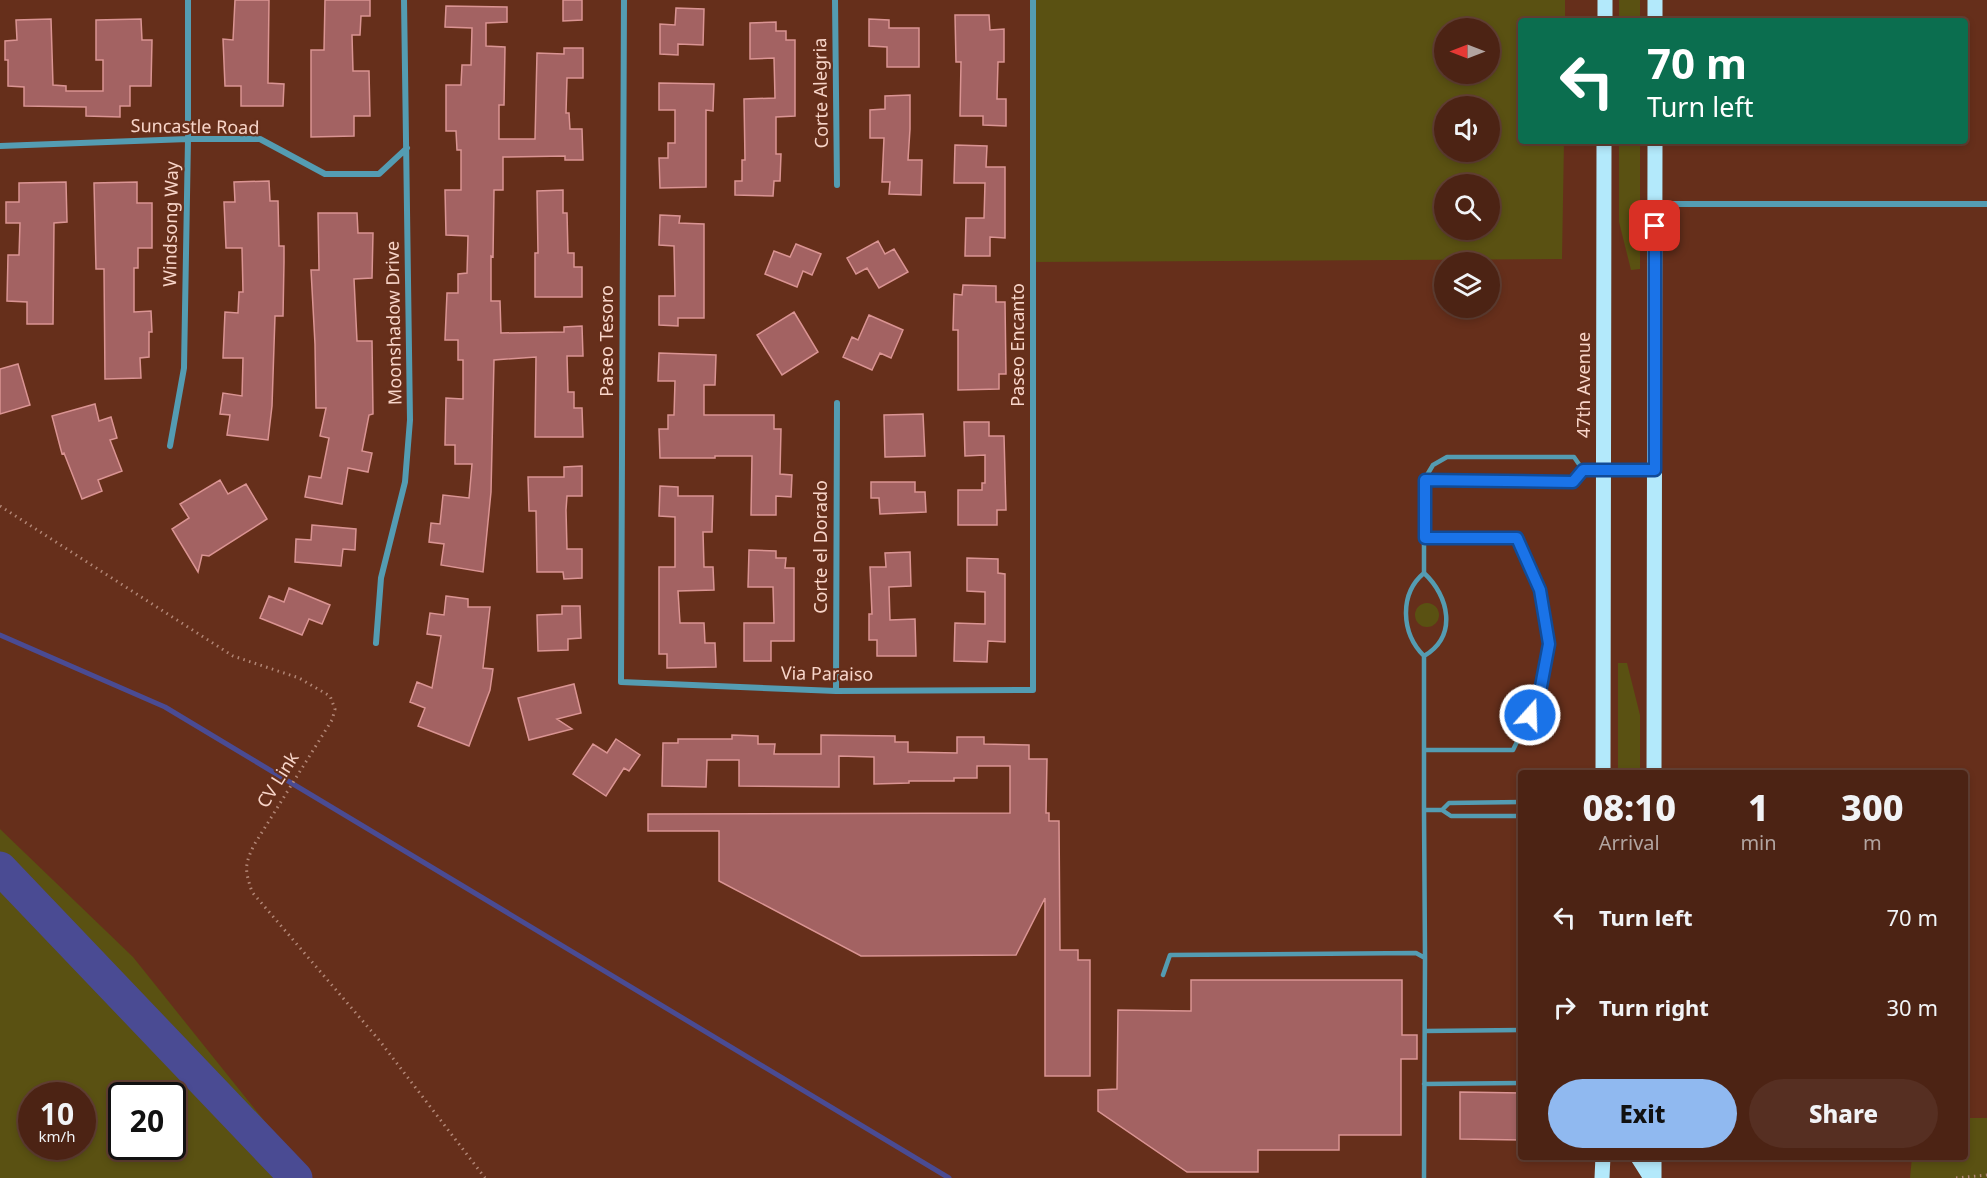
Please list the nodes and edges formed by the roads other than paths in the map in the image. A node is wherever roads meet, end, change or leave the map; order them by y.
1 (188, 0) edge
2 (404, 0) edge
3 (624, 0) edge
4 (835, 0) edge
5 (1033, 0) edge
6 (1605, 0) edge
7 (1655, 0) edge
8 (1605, 18) edge
9 (1655, 18) edge
10 (188, 139) junction
11 (1604, 144) edge
12 (1655, 144) edge
13 (0, 146) edge
14 (407, 148) junction
15 (837, 185) dead end
16 (1655, 204) junction
17 (1987, 204) edge
18 (837, 403) dead end
19 (170, 446) dead end
20 (1583, 470) junction
21 (1655, 470) junction
22 (1604, 471) junction
23 (1425, 480) junction
24 (1425, 538) junction
25 (1425, 573) junction
26 (376, 642) dead end
27 (1425, 656) junction
28 (621, 682) joint
29 (1033, 690) joint
30 (836, 691) junction
31 (1425, 750) junction
32 (1603, 770) edge
33 (1654, 770) edge
34 (1518, 802) edge
35 (1424, 810) junction
36 (1442, 810) junction
37 (1518, 816) edge
38 (1425, 958) junction
39 (1163, 975) dead end
40 (1425, 1030) junction
41 (1518, 1030) edge
42 (1518, 1083) edge
43 (1425, 1084) junction
44 (1602, 1160) edge
45 (1640, 1160) edge
46 (1654, 1160) edge
47 (1424, 1178) edge
48 (1602, 1178) edge
49 (1652, 1178) edge

1 - 10 street, Windsong Way
2 - 14 street, Moonshadow Drive
3 - 28 street, Paseo Tesoro
4 - 15 street, Corte Alegria
5 - 29 street, Paseo Encanto
6 - 8 main road
7 - 9 main road
10 - 13 street, Suncastle Road
10 - 14 street, Suncastle Road
10 - 19 street, Windsong Way
11 - 22 main road, 47th Avenue
12 - 16 main road
14 - 26 street, Moonshadow Drive
16 - 17 street
16 - 21 main road
18 - 30 street, Corte el Dorado
20 - 22 lane
20 - 23 lane
20 - 23 lane
21 - 22 lane
21 - 33 main road
22 - 32 main road, 47th Avenue
23 - 24 lane
24 - 25 lane
24 - 31 lane
25 - 27 lane
25 - 27 lane
27 - 31 lane
28 - 30 street, Via Paraiso
29 - 30 street, Via Paraiso
31 - 35 lane
34 - 36 lane
35 - 36 lane
35 - 38 lane
36 - 37 lane
38 - 39 lane
38 - 40 lane
40 - 41 lane
40 - 43 lane
42 - 43 lane
43 - 47 lane
44 - 48 main road
45 - 49 main road
46 - 49 main road

